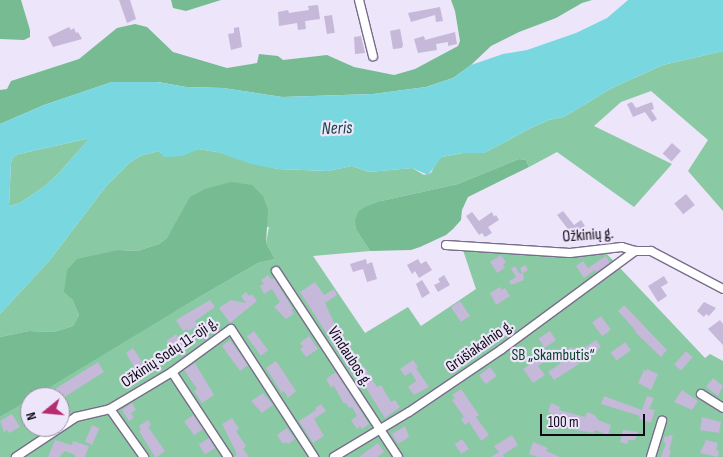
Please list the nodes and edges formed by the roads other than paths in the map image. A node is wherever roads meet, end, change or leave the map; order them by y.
1 (358, 0) edge
2 (372, 56) dead end
3 (446, 245) dead end
4 (635, 251) junction
5 (276, 271) dead end
6 (723, 289) edge
7 (172, 372) junction
8 (701, 394) dead end
9 (723, 408) edge
10 (110, 409) junction
11 (662, 421) dead end
12 (381, 430) junction
13 (16, 457) edge
14 (144, 457) edge
15 (228, 457) edge
16 (314, 457) edge
17 (334, 457) edge
18 (398, 457) edge
19 (651, 457) edge

1 - 2 street
3 - 4 street, Ožkinių g.
4 - 6 street, Ožkinių g.
4 - 12 street, Grūšiakalnio g.
5 - 12 street, Vindaubos g.
7 - 10 street, Ožkinių Sodų 11-oji g.
7 - 15 street
7 - 16 street, Ožkinių Sodų 11-oji g.
8 - 9 street
10 - 13 street, Ožkinių Sodų 11-oji g.
10 - 14 street
11 - 19 street
12 - 17 street, Grūšiakalnio g.
12 - 18 street, Vindaubos g.

